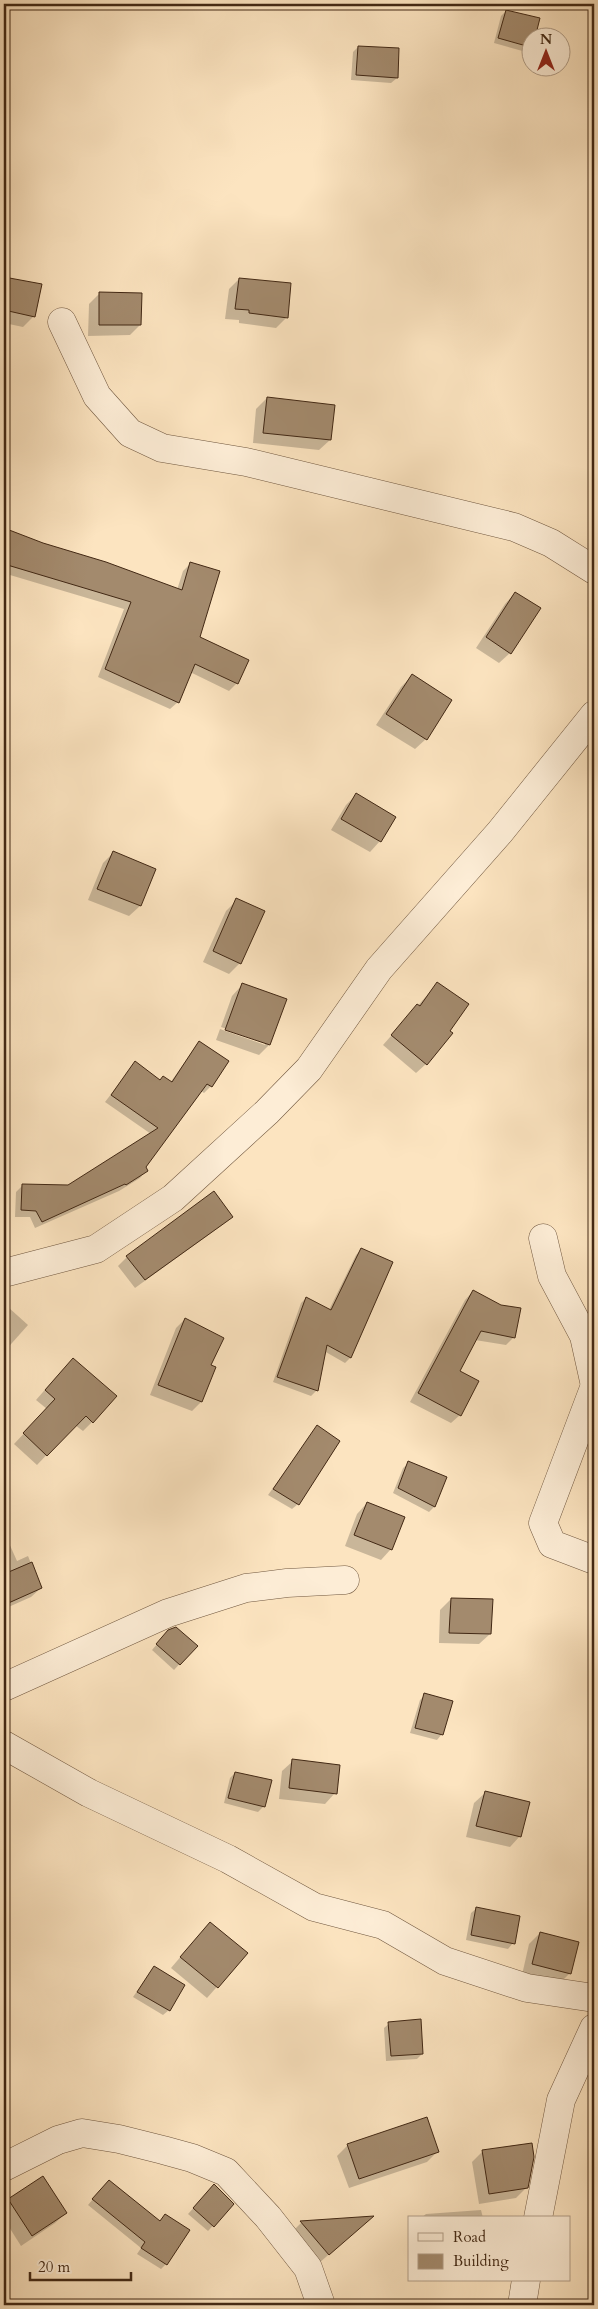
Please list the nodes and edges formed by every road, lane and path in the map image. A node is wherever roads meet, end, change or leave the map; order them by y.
1 (62, 322) dead end
2 (594, 570) edge
3 (594, 715) edge
4 (544, 1238) dead end
5 (4, 1273) edge
6 (594, 1381) edge
7 (594, 1388) edge
8 (594, 1560) edge
9 (345, 1580) dead end
10 (4, 1687) edge
11 (4, 1745) edge
12 (594, 1998) edge
13 (594, 2028) edge
14 (4, 2167) edge
15 (538, 2216) edge
16 (526, 2282) edge
17 (320, 2305) edge
18 (522, 2305) edge

1 - 2 street
3 - 5 street
4 - 6 street
7 - 8 street
9 - 10 street
11 - 12 street
13 - 15 street
14 - 17 street
16 - 18 street

